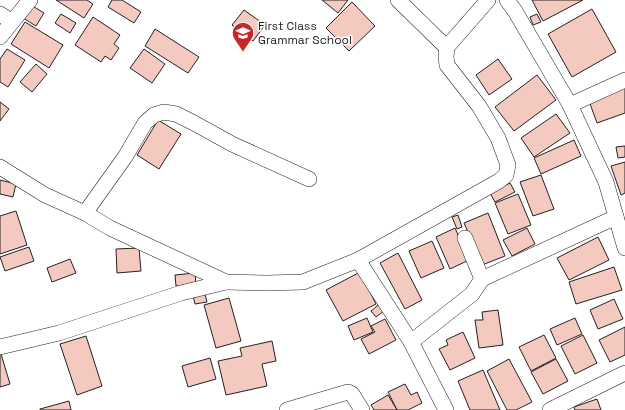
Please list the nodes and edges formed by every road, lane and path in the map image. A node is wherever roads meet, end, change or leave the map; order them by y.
1 (30, 0) edge
2 (398, 0) edge
3 (488, 0) edge
4 (507, 0) edge
5 (6, 18) edge
6 (0, 37) edge
7 (447, 48) junction
8 (625, 80) edge
9 (570, 104) junction
10 (0, 167) edge
11 (309, 179) dead end
12 (85, 213) junction
13 (616, 217) junction
14 (466, 238) dead end
15 (625, 248) edge
16 (358, 260) junction
17 (482, 279) junction
18 (226, 282) junction
19 (411, 342) junction
20 (0, 347) edge
21 (625, 373) edge
22 (287, 410) edge
23 (362, 410) edge
24 (446, 410) edge
25 (550, 410) edge

1 - 5 street
2 - 7 street
3 - 7 street
4 - 9 street
5 - 6 street
7 - 16 street
8 - 9 street
9 - 13 street
10 - 12 street
11 - 12 street
12 - 18 street
13 - 15 street
13 - 17 street
14 - 17 street
16 - 18 street
16 - 19 street
17 - 19 street
18 - 20 street
19 - 24 street
21 - 25 street
22 - 23 street

